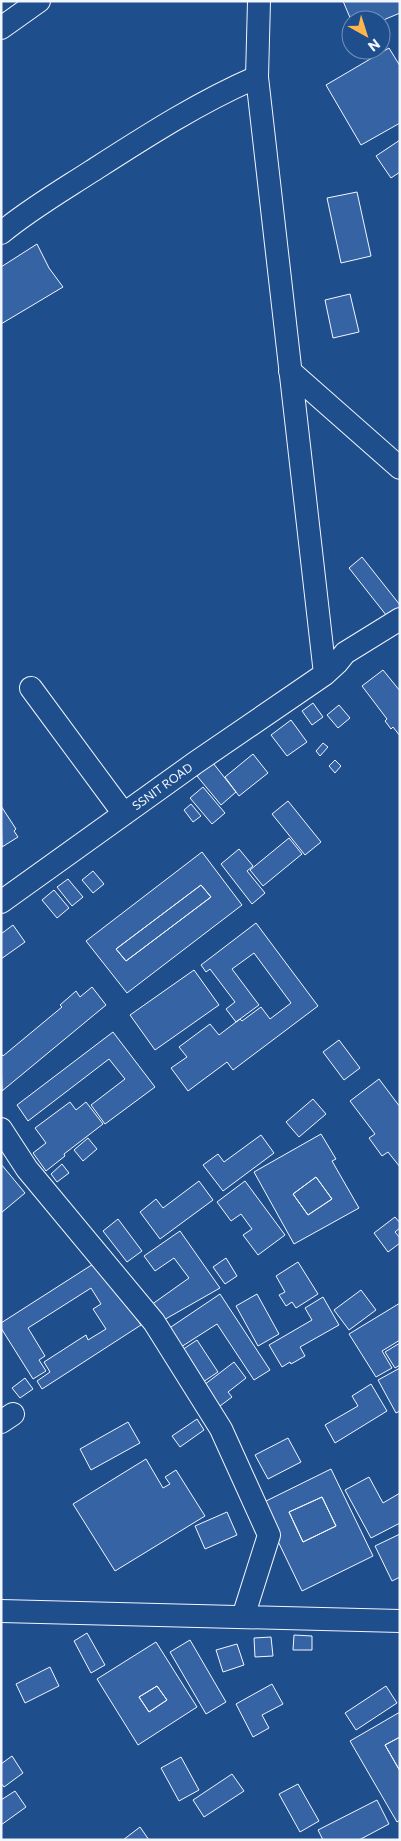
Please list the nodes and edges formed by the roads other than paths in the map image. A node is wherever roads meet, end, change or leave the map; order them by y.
1 (39, 1) edge
2 (259, 1) edge
3 (1, 28) edge
4 (257, 77) junction
5 (1, 233) edge
6 (290, 371) junction
7 (400, 468) edge
8 (400, 619) edge
9 (325, 674) junction
10 (31, 688) dead end
11 (124, 814) junction
12 (1, 902) edge
13 (1, 1129) edge
14 (1, 1611) edge
15 (243, 1617) junction
16 (400, 1620) edge

1 - 3 street
2 - 4 street
4 - 5 street
4 - 6 street
6 - 7 street
6 - 9 street
8 - 9 street, SSNIT ROAD
9 - 11 street, SSNIT ROAD
10 - 11 street
11 - 12 street, SSNIT ROAD
13 - 15 street
14 - 15 street
15 - 16 street

